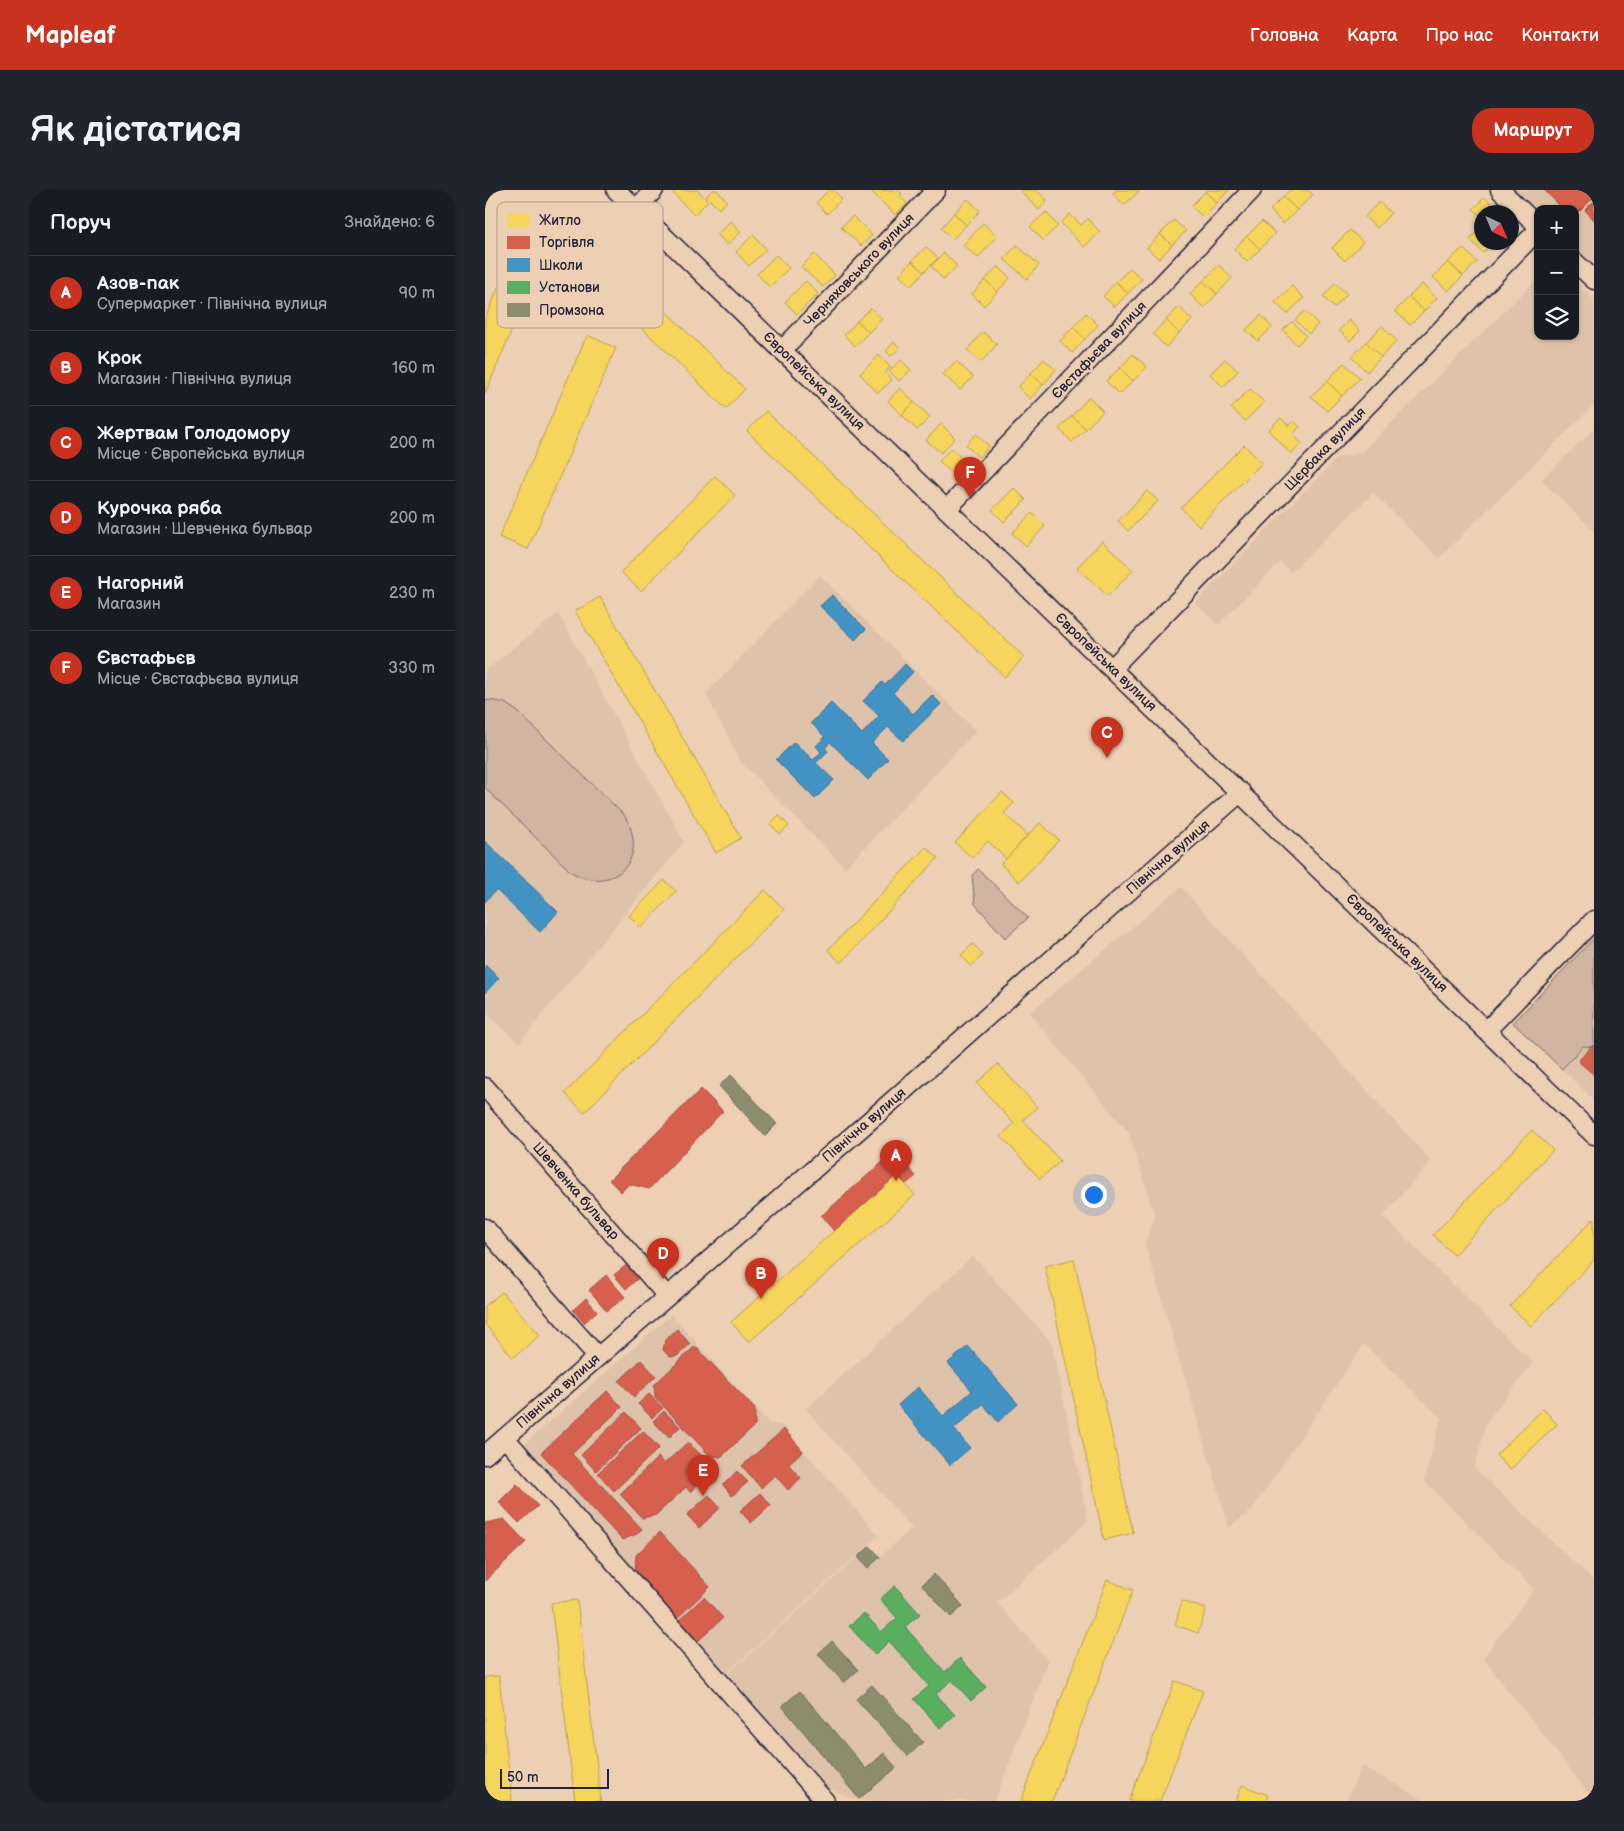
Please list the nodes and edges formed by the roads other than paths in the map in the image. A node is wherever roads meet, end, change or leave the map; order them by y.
1 (617, 190) edge
2 (654, 190) edge
3 (936, 190) edge
4 (1251, 190) edge
5 (1500, 190) edge
6 (629, 202) edge
7 (643, 202) edge
8 (1534, 224) edge
9 (1534, 232) edge
10 (663, 235) edge
11 (1579, 266) edge
12 (1594, 280) edge
13 (782, 350) junction
14 (947, 509) junction
15 (1112, 668) junction
16 (1241, 792) junction
17 (1594, 920) edge
18 (1487, 1030) junction
19 (485, 1087) edge
20 (1594, 1135) edge
21 (485, 1228) edge
22 (667, 1296) junction
23 (597, 1356) junction
24 (505, 1438) junction
25 (485, 1455) edge
26 (825, 1801) edge

1 - 6 street, Європейська вулиця
2 - 7 street
3 - 13 street, Черняховського вулиця
4 - 14 street, Євстафьєва вулиця
5 - 8 street
9 - 15 street, Щєрбака вулиця
10 - 13 street, Європейська вулиця
11 - 12 street
13 - 14 street, Європейська вулиця
14 - 15 street, Європейська вулиця
15 - 16 street, Європейська вулиця
16 - 18 street, Європейська вулиця
16 - 22 street, Північна вулиця
17 - 18 street
18 - 20 street, Європейська вулиця
19 - 22 street, Шевченка бульвар
21 - 23 street
22 - 23 street, Північна вулиця
23 - 24 street, Північна вулиця
24 - 25 street, Північна вулиця
24 - 26 street

